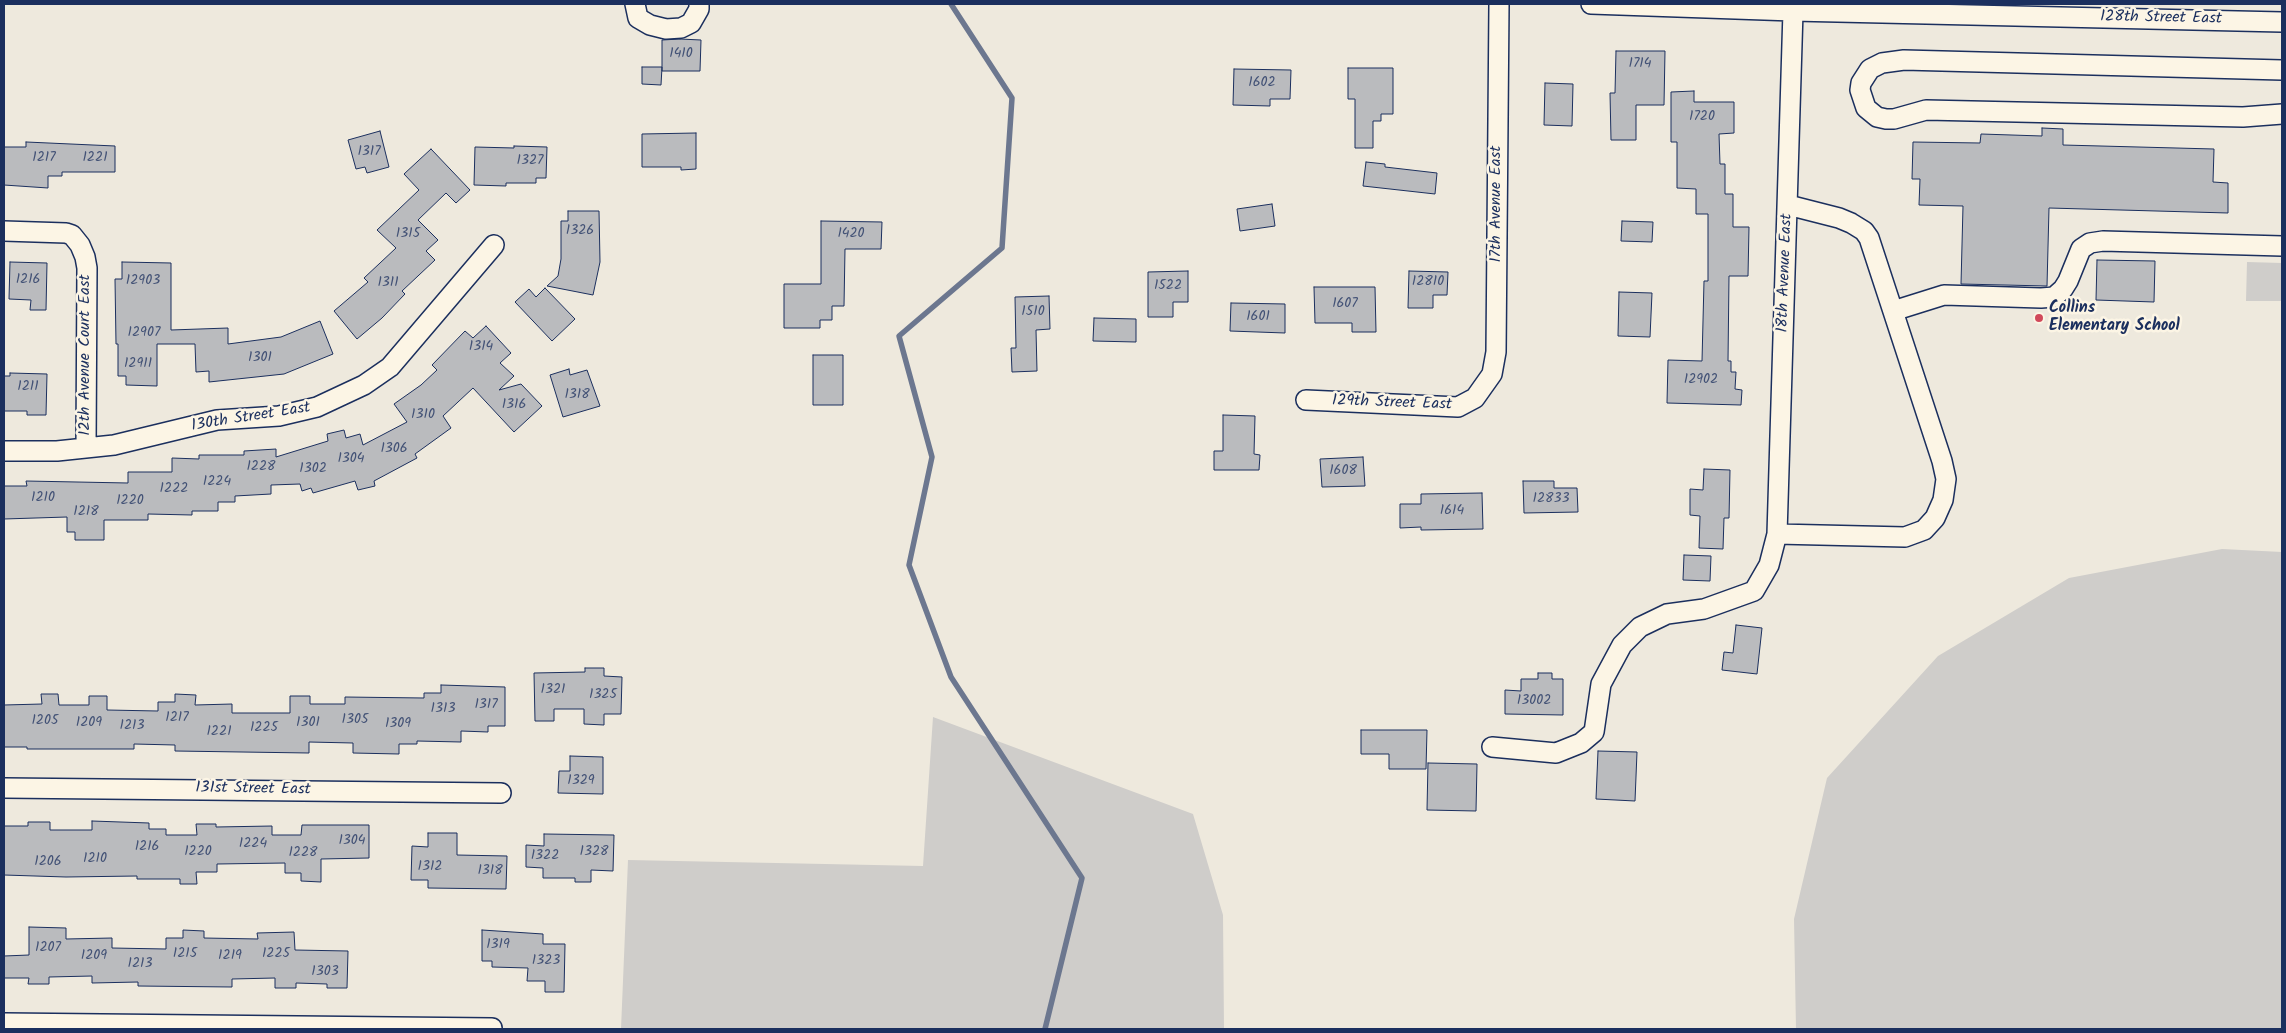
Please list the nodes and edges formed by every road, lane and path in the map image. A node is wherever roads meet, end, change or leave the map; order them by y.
1 (635, 4) edge
2 (700, 4) edge
3 (1498, 4) edge
4 (1591, 4) edge
5 (1924, 9) edge
6 (1792, 11) junction
7 (2282, 22) edge
8 (2282, 70) edge
9 (2282, 114) edge
10 (1788, 205) junction
11 (4, 231) edge
12 (494, 245) dead end
13 (2282, 246) edge
14 (1893, 311) junction
15 (1475, 398) joint
16 (1306, 400) dead end
17 (86, 448) junction
18 (4, 451) edge
19 (1778, 534) junction
20 (1492, 747) dead end
21 (4, 788) edge
22 (501, 793) dead end
23 (4, 1023) edge
24 (492, 1028) edge

1 - 2 street
3 - 15 street, 17th Avenue East
4 - 6 street, 128th Street East
5 - 6 street, 128th Street East
5 - 7 street, 128th Street East
6 - 10 street, 18th Avenue East
8 - 9 street
10 - 14 street
10 - 19 street, 18th Avenue East
11 - 17 street, 12th Avenue Court East
12 - 17 street, 130th Street East
13 - 14 street
14 - 19 street
15 - 16 street, 129th Street East
17 - 18 street, 130th Street East
19 - 20 street, 18th Avenue East
21 - 22 street, 131st Street East
23 - 24 street

